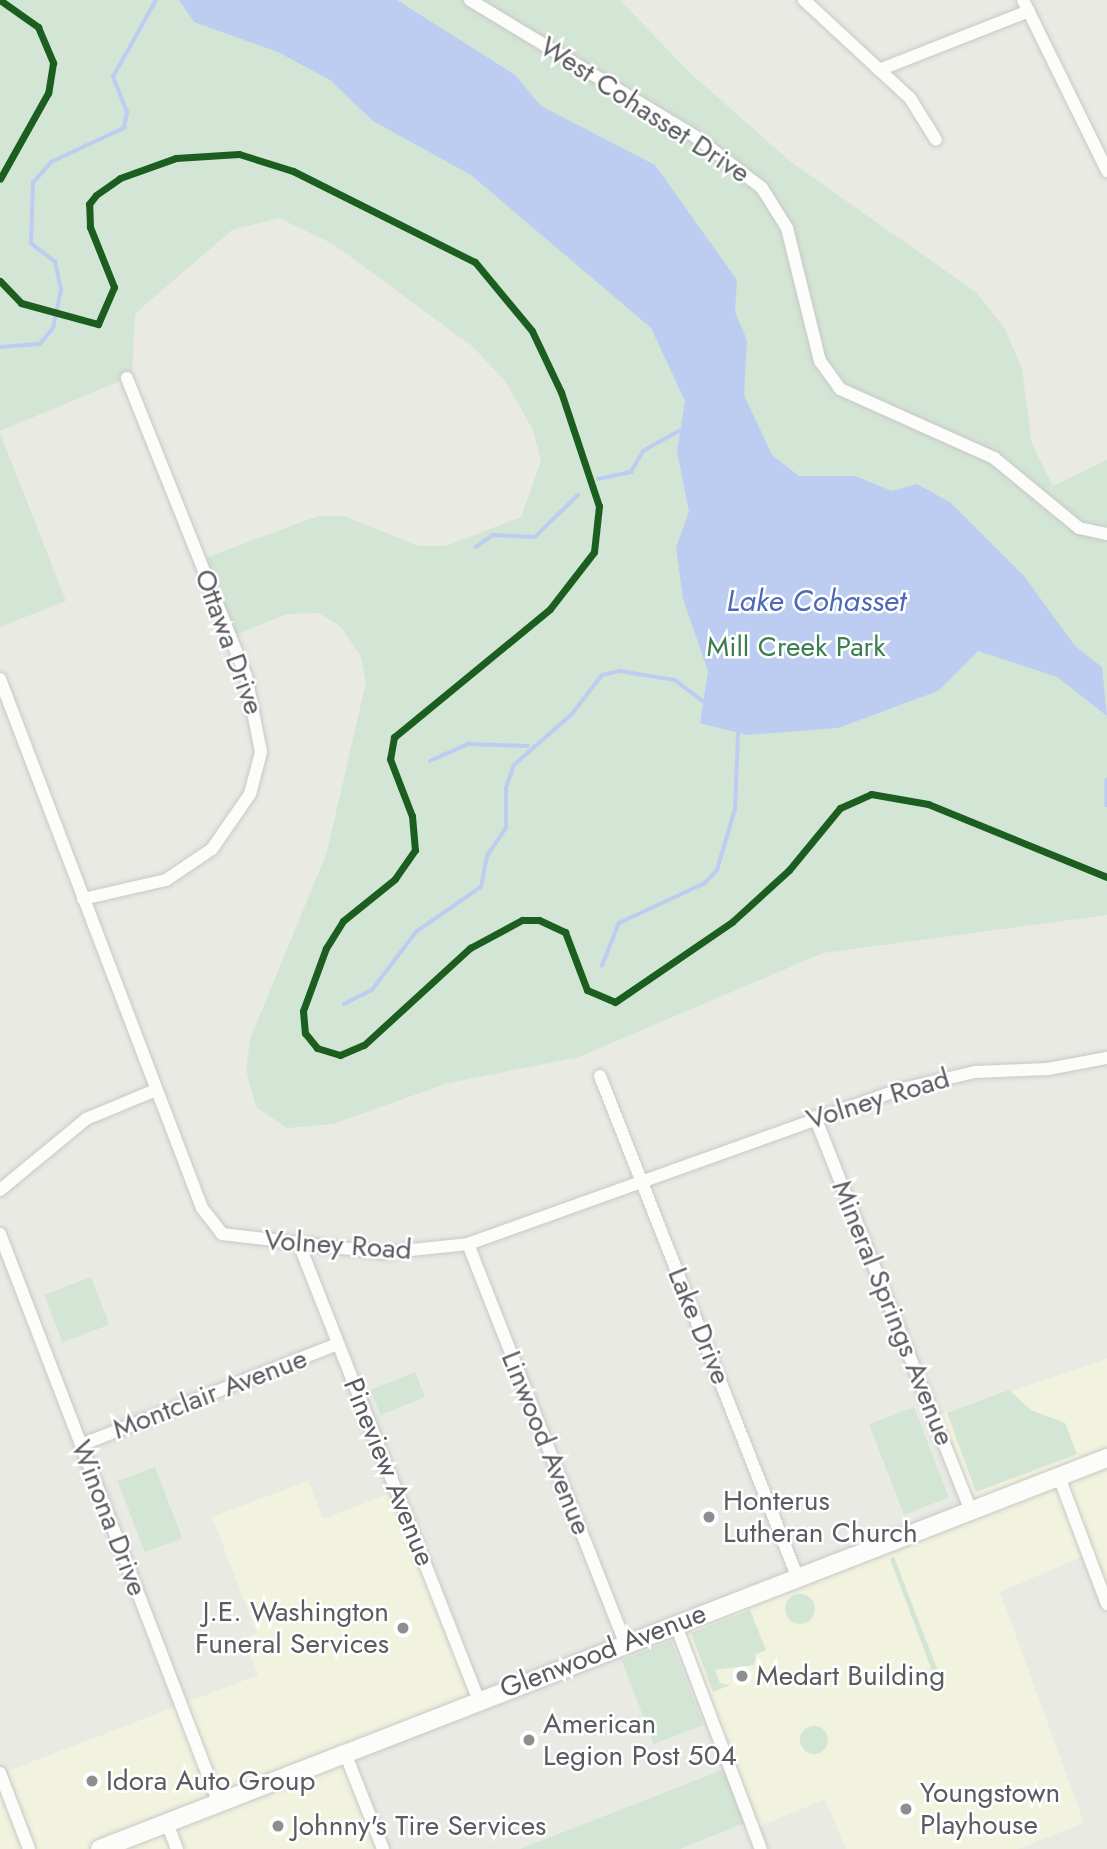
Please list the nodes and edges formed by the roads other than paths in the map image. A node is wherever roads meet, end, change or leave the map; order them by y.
1 (470, 0) edge
2 (804, 0) edge
3 (1026, 5) edge
4 (879, 70) junction
5 (936, 140) dead end
6 (1107, 171) edge
7 (127, 378) dead end
8 (1107, 534) edge
9 (0, 679) edge
10 (83, 899) junction
11 (1107, 1058) edge
12 (600, 1076) dead end
13 (156, 1090) junction
14 (815, 1117) junction
15 (641, 1182) junction
16 (0, 1190) edge
17 (0, 1234) edge
18 (299, 1244) junction
19 (468, 1244) junction
20 (338, 1345) junction
21 (81, 1444) junction
22 (1107, 1458) edge
23 (1059, 1477) junction
24 (970, 1509) junction
25 (797, 1576) junction
26 (1107, 1604) edge
27 (675, 1623) junction
28 (625, 1642) junction
29 (479, 1700) junction
30 (345, 1753) junction
31 (0, 1773) edge
32 (218, 1801) junction
33 (166, 1823) junction
34 (29, 1849) edge
35 (100, 1849) edge
36 (177, 1849) edge
37 (383, 1849) edge
38 (761, 1849) edge

1 - 8 street, West Cohasset Drive
2 - 4 street
3 - 4 street
3 - 6 street
4 - 5 street
7 - 10 street, Ottawa Drive
9 - 10 street, Volney Road
10 - 13 street, Volney Road
11 - 14 street, Volney Road
12 - 15 street, Lake Drive
13 - 16 street
13 - 18 street, Volney Road
14 - 15 street, Volney Road
14 - 24 street, Mineral Springs Avenue
15 - 19 street, Volney Road
15 - 25 street, Lake Drive
17 - 21 street, Winona Drive
18 - 19 street, Volney Road
18 - 20 street, Pineview Avenue
19 - 28 street, Linwood Avenue
20 - 21 street, Montclair Avenue
20 - 29 street, Pineview Avenue
21 - 32 street, Winona Drive
22 - 23 main road, Glenwood Avenue
23 - 24 main road, Glenwood Avenue
23 - 26 street
24 - 25 main road, Glenwood Avenue
25 - 27 main road, Glenwood Avenue
27 - 28 main road, Glenwood Avenue
27 - 38 street
28 - 29 main road, Glenwood Avenue
29 - 30 main road, Glenwood Avenue
30 - 32 main road, Glenwood Avenue
30 - 37 street
31 - 34 street
32 - 33 main road, Glenwood Avenue
33 - 35 main road, Glenwood Avenue
33 - 36 street

